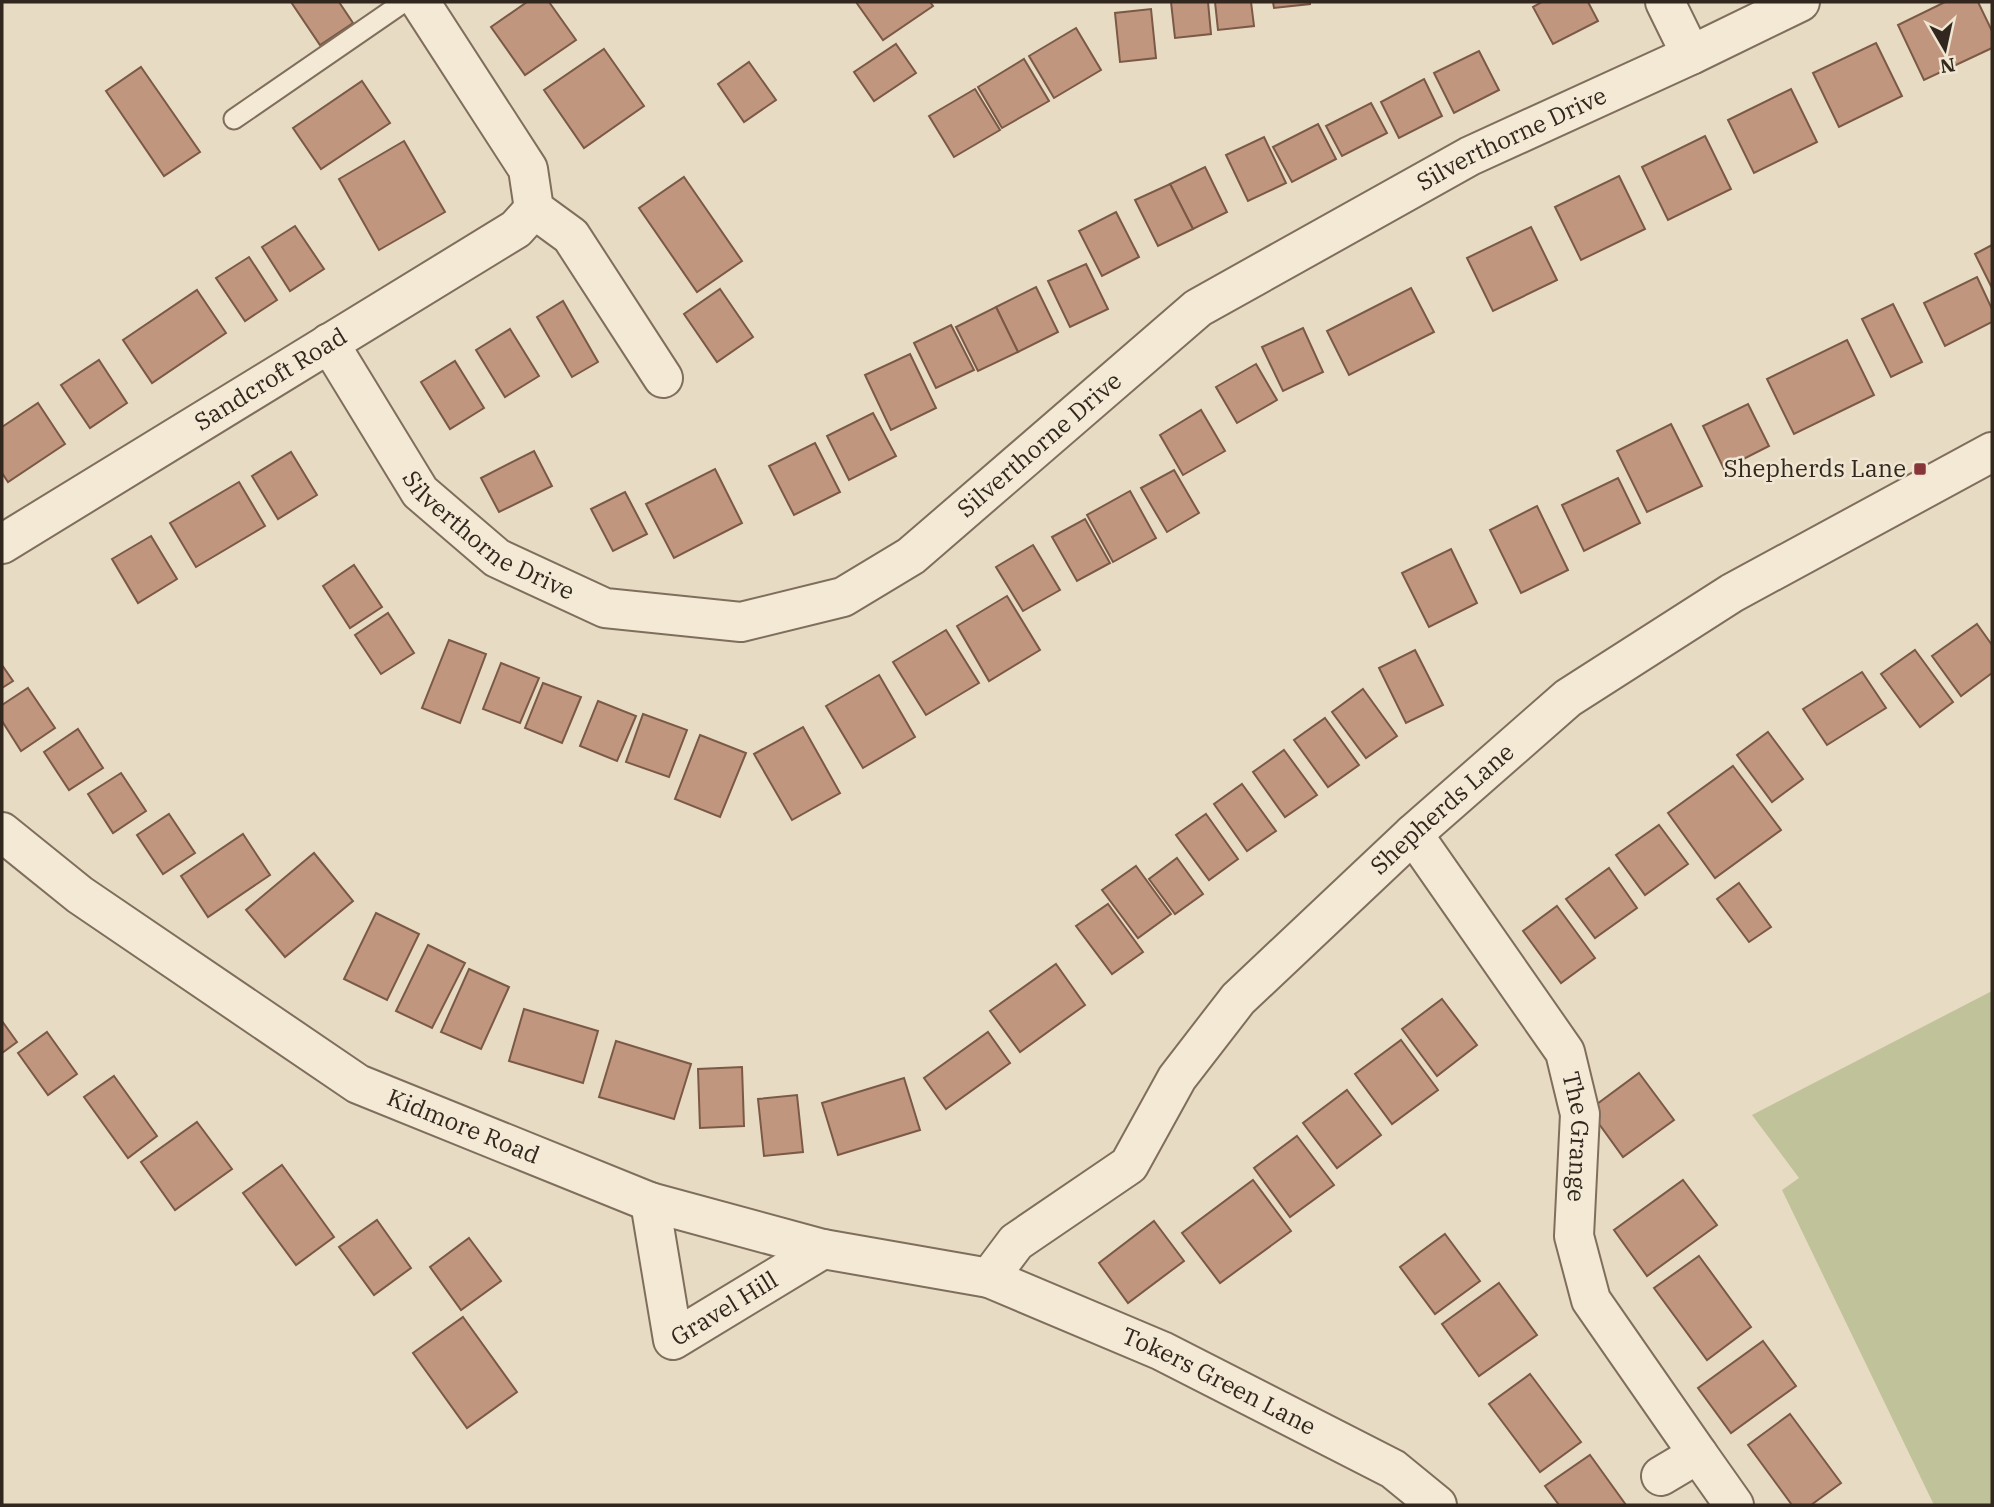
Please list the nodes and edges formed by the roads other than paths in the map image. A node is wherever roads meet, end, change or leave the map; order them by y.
1 (404, 2) edge
2 (420, 2) edge
3 (1665, 2) edge
4 (1800, 2) edge
5 (1691, 55) junction
6 (234, 119) dead end
7 (534, 209) junction
8 (329, 343) junction
9 (663, 378) dead end
10 (1992, 452) edge
11 (2, 544) edge
12 (2, 832) edge
13 (1413, 834) junction
14 (649, 1202) junction
15 (823, 1249) junction
16 (989, 1278) junction
17 (1698, 1454) junction
18 (1661, 1476) dead end
19 (1437, 1505) edge
20 (1734, 1505) edge

1 - 6 lane
2 - 7 street
3 - 5 street
4 - 5 street, Silverthorne Drive
5 - 8 street, Silverthorne Drive
7 - 8 street, Sandcroft Road
7 - 9 street
8 - 11 street, Sandcroft Road
10 - 13 street, Shepherds Lane
12 - 14 street, Kidmore Road
13 - 16 street, Shepherds Lane
13 - 17 street, The Grange
14 - 15 street, Kidmore Road
14 - 15 street, Gravel Hill
15 - 16 street, Kidmore Road
16 - 19 street, Tokers Green Lane
17 - 18 street
17 - 20 street, The Grange

